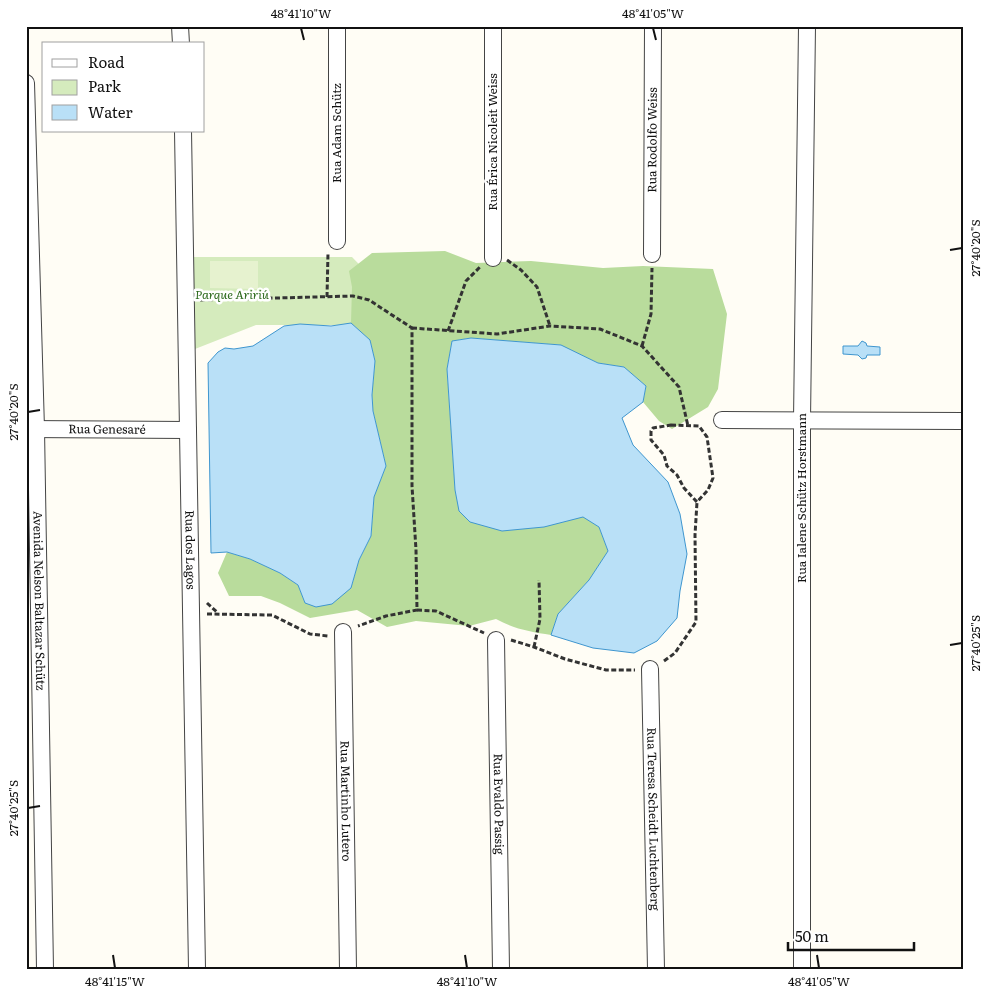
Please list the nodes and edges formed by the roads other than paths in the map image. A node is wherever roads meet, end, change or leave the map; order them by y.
1 (180, 26) edge
2 (337, 26) edge
3 (493, 26) edge
4 (652, 26) edge
5 (808, 26) edge
6 (181, 42) edge
7 (26, 83) edge
8 (182, 132) edge
9 (337, 240) road end
10 (652, 254) road end
11 (493, 258) road end
12 (722, 420) dead end
13 (802, 421) junction
14 (964, 421) edge
15 (31, 429) edge
16 (188, 430) junction
17 (343, 632) road end
18 (496, 640) road end
19 (650, 670) road end
20 (45, 969) edge
21 (197, 969) edge
22 (348, 969) edge
23 (501, 969) edge
24 (656, 969) edge
25 (802, 969) edge

1 - 6 street
2 - 9 street, Rua Adam Schütz
3 - 11 street, Rua Érica Nicoleit Weiss
4 - 10 street, Rua Rodolfo Weiss
5 - 13 street, Rua Ialene Schütz Horstmann
7 - 15 street, Avenida Nelson Baltazar Schütz
8 - 16 street, Rua dos Lagos
12 - 13 street
13 - 14 street
13 - 25 street, Rua Ialene Schütz Horstmann
15 - 16 street, Rua Genesaré
15 - 20 street, Avenida Nelson Baltazar Schütz
16 - 21 street, Rua dos Lagos
17 - 22 street, Rua Martinho Lutero
18 - 23 street, Rua Evaldo Passig
19 - 24 street, Rua Teresa Scheidt Luchtenberg

